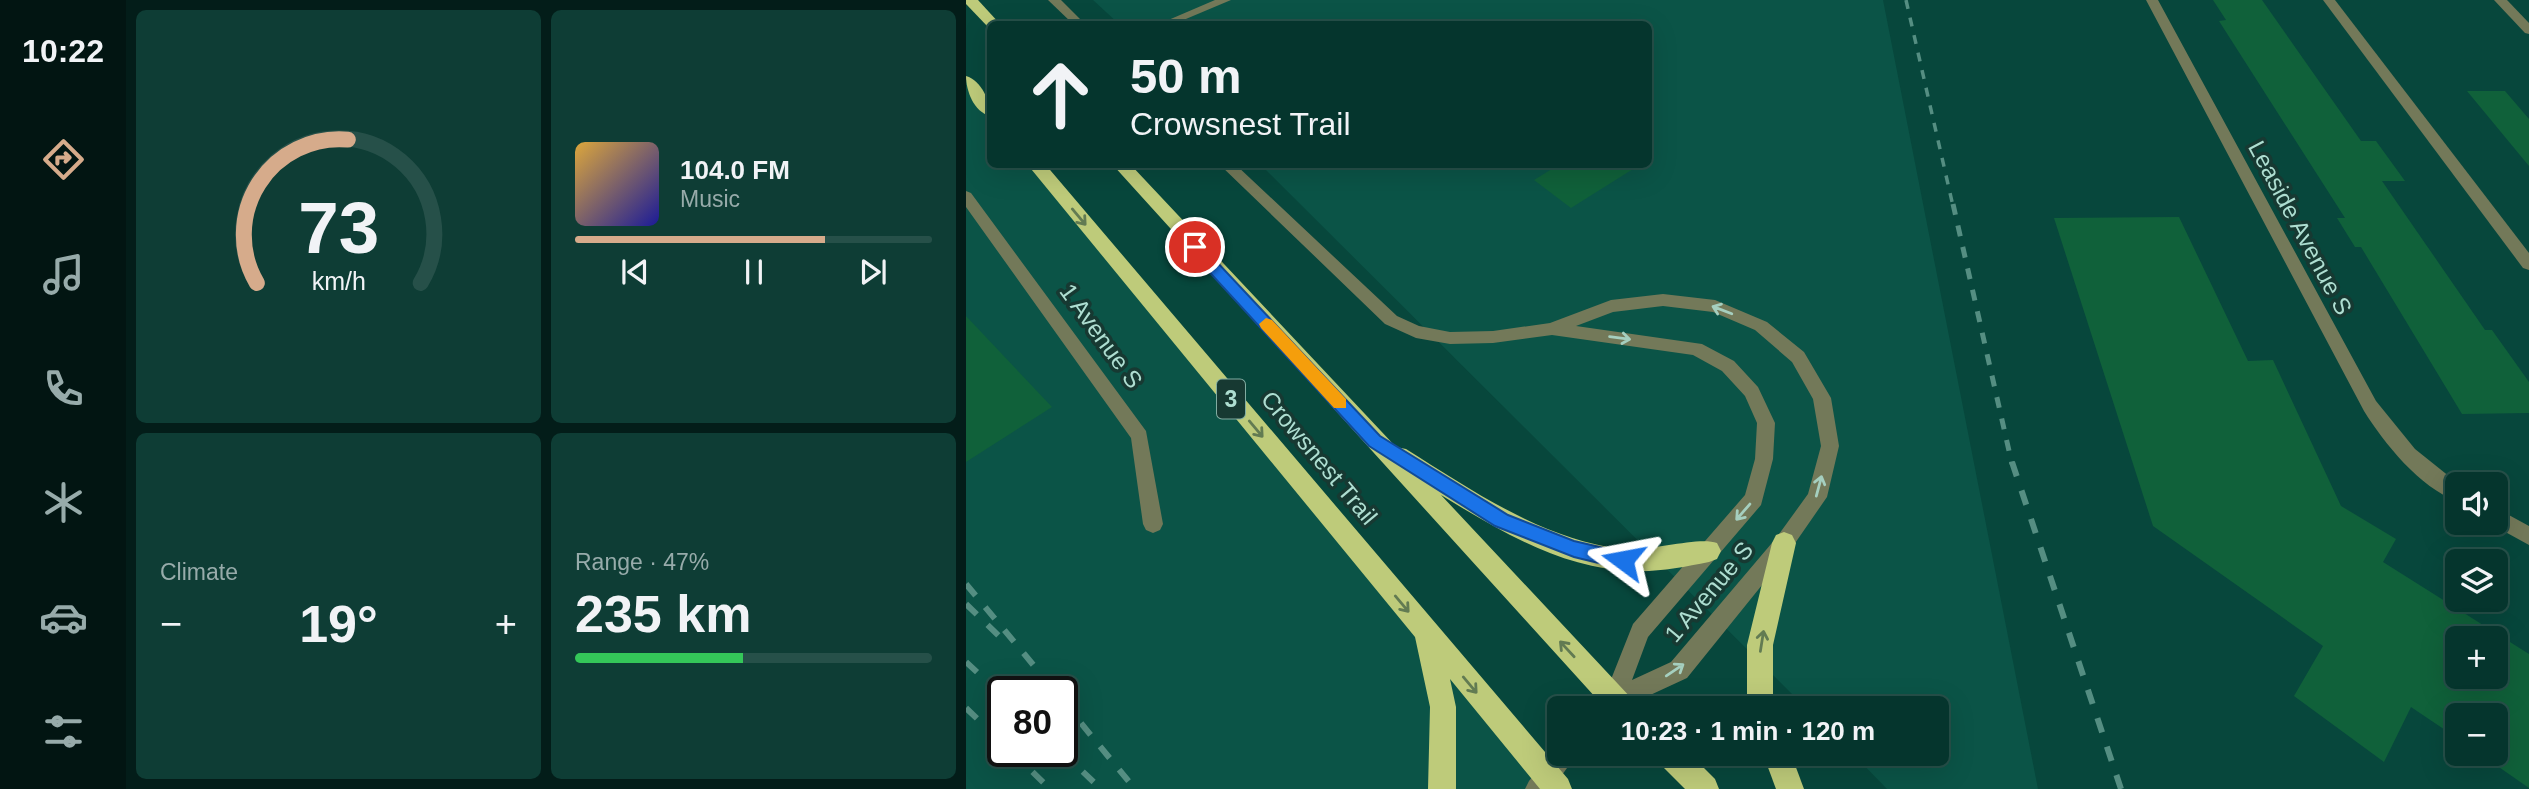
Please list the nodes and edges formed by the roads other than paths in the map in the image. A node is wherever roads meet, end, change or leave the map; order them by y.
1 (970, 0) edge
2 (1054, 0) edge
3 (1225, 0) edge
4 (2152, 0) edge
5 (2329, 0) edge
6 (2500, 0) edge
7 (990, 21) edge
8 (1076, 21) edge
9 (1172, 21) edge
10 (2529, 30) edge
11 (966, 81) edge
12 (987, 107) edge
13 (1038, 168) edge
14 (1124, 168) edge
15 (1230, 168) edge
16 (966, 196) edge
17 (2529, 264) edge
18 (1552, 329) junction
19 (1374, 441) junction
20 (2445, 485) edge
21 (1153, 524) dead end
22 (2508, 524) edge
23 (2529, 536) edge
24 (1784, 543) junction
25 (1709, 551) junction
26 (1426, 633) junction
27 (1606, 696) edge
28 (1617, 696) edge
29 (1631, 696) edge
30 (1760, 696) edge
31 (1559, 766) edge
32 (1682, 766) edge
33 (1781, 766) edge
34 (1547, 785) edge
35 (1443, 789) edge
36 (1705, 789) edge
37 (1790, 789) edge

1 - 7 highway
2 - 8 street
3 - 9 street
4 - 20 street, Leaside Avenue S
5 - 17 street
6 - 10 street
11 - 12 highway
13 -> 26 highway, Crowsnest Trail / 3
14 - 19 highway, Crowsnest Trail
15 - 18 street, 1 Avenue S
16 - 21 street, 1 Avenue S
24 -> 18 street, 1 Avenue S
18 -> 25 street, 1 Avenue S
19 - 25 highway
27 -> 19 highway, Crowsnest Trail
22 - 23 street
29 -> 24 street, 1 Avenue S
30 -> 24 highway
25 - 28 street, 1 Avenue S
26 -> 34 highway, Crowsnest Trail / 3
26 - 35 highway
31 - 34 street
32 - 36 highway
33 - 37 highway

